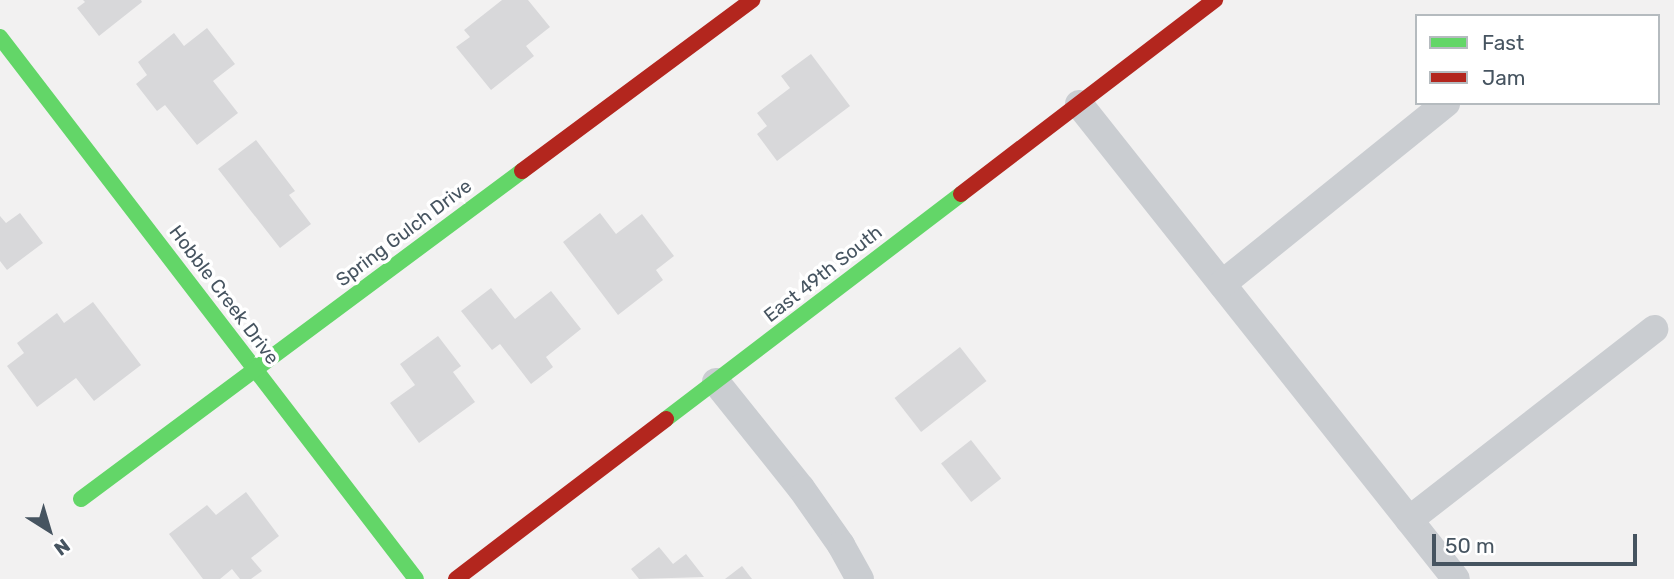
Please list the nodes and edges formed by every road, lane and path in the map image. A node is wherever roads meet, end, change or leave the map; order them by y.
1 (752, 0) edge
2 (1215, 0) edge
3 (0, 37) edge
4 (1079, 104) junction
5 (1444, 105) edge
6 (1222, 284) junction
7 (1654, 329) dead end
8 (255, 370) junction
9 (716, 382) junction
10 (81, 499) dead end
11 (1409, 520) junction
12 (416, 579) edge
13 (456, 579) edge
14 (860, 579) edge
15 (1456, 579) edge

1 - 8 street, Spring Gulch Drive
2 - 4 street, East 49th South
3 - 8 street, Hobble Creek Drive
4 - 6 street
4 - 9 street, East 49th South
5 - 6 street
6 - 11 street
7 - 11 street
8 - 10 street, Spring Gulch Drive
8 - 12 street, Hobble Creek Drive
9 - 13 street, East 49th South
9 - 14 street
11 - 15 street

